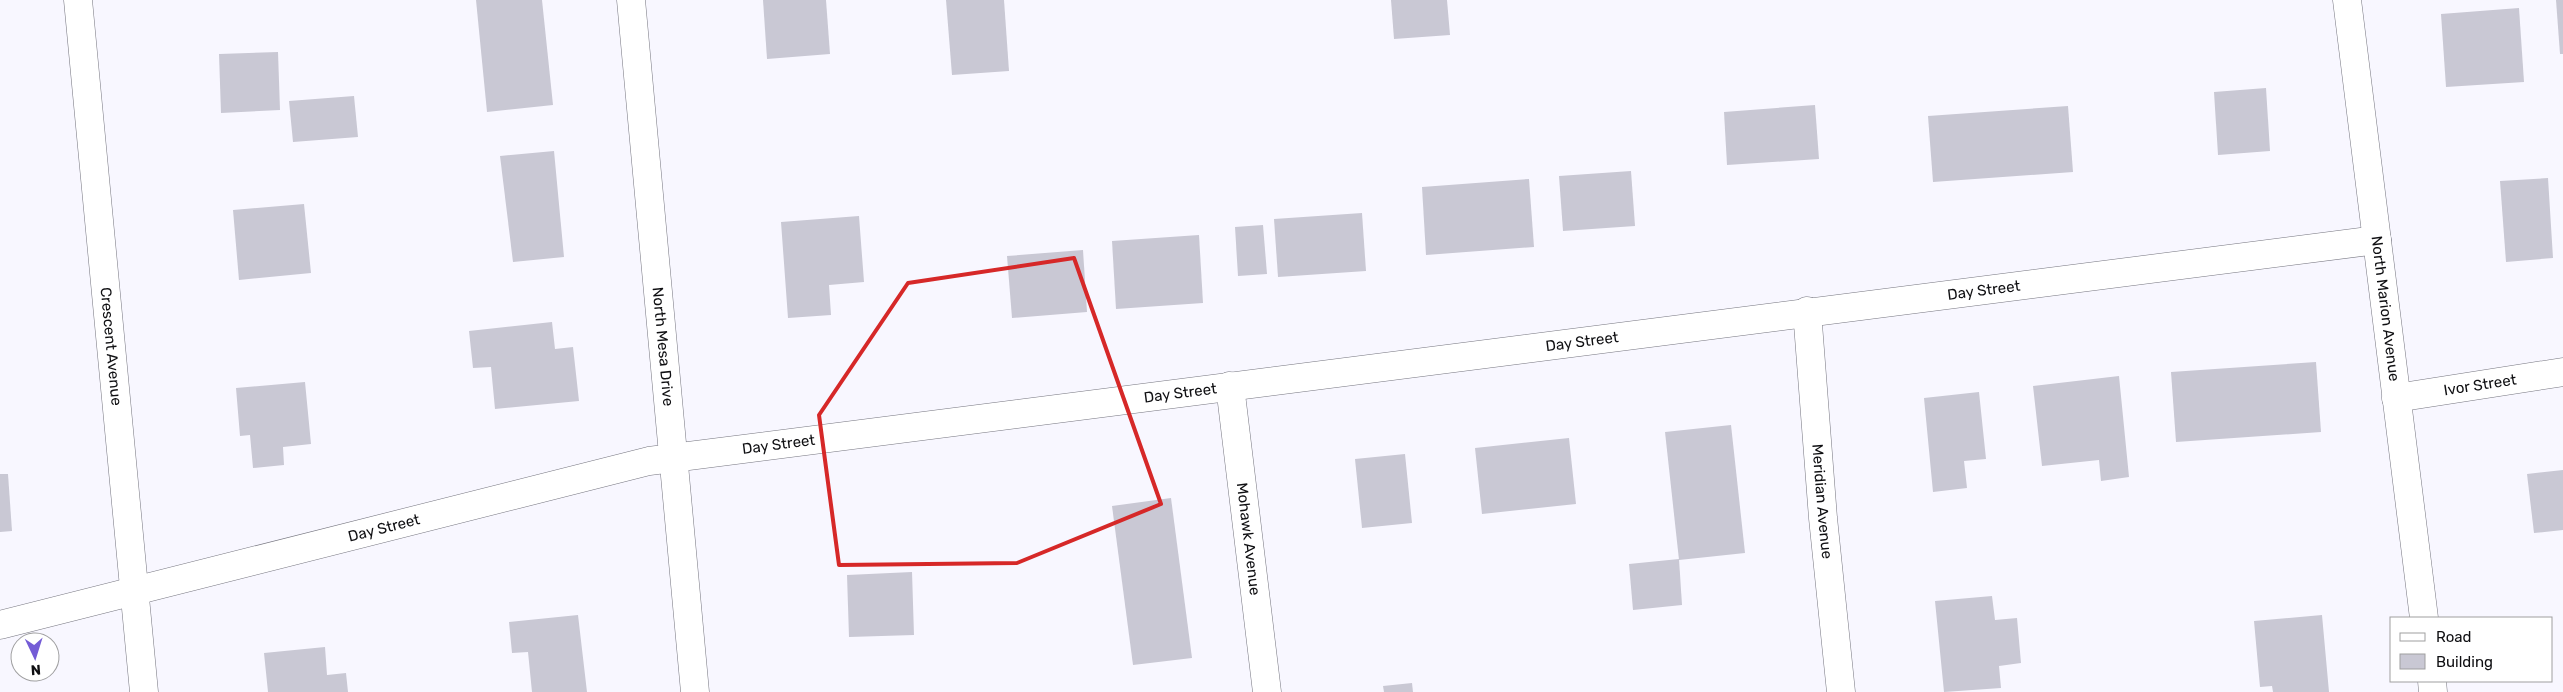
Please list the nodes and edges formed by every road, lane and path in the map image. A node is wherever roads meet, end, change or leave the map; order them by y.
1 (78, 0) edge
2 (631, 0) edge
3 (2347, 0) edge
4 (2377, 240) junction
5 (1807, 311) junction
6 (2563, 372) edge
7 (1230, 386) junction
8 (2396, 398) junction
9 (673, 457) junction
10 (134, 591) junction
11 (2424, 617) edge
12 (0, 625) edge
13 (144, 692) edge
14 (695, 692) edge
15 (1267, 692) edge
16 (1841, 692) edge

1 - 10 street, Crescent Avenue
2 - 9 street, North Mesa Drive
3 - 4 street, North Marion Avenue
4 - 5 street, Day Street
4 - 8 street, North Marion Avenue
5 - 7 street, Day Street
5 - 16 street, Meridian Avenue
6 - 8 street, Ivor Street
7 - 9 street, Day Street
7 - 15 street, Mohawk Avenue
8 - 11 street, North Marion Avenue
9 - 10 street, Day Street
9 - 14 street, North Mesa Drive
10 - 12 street, Day Street
10 - 13 street, Crescent Avenue

